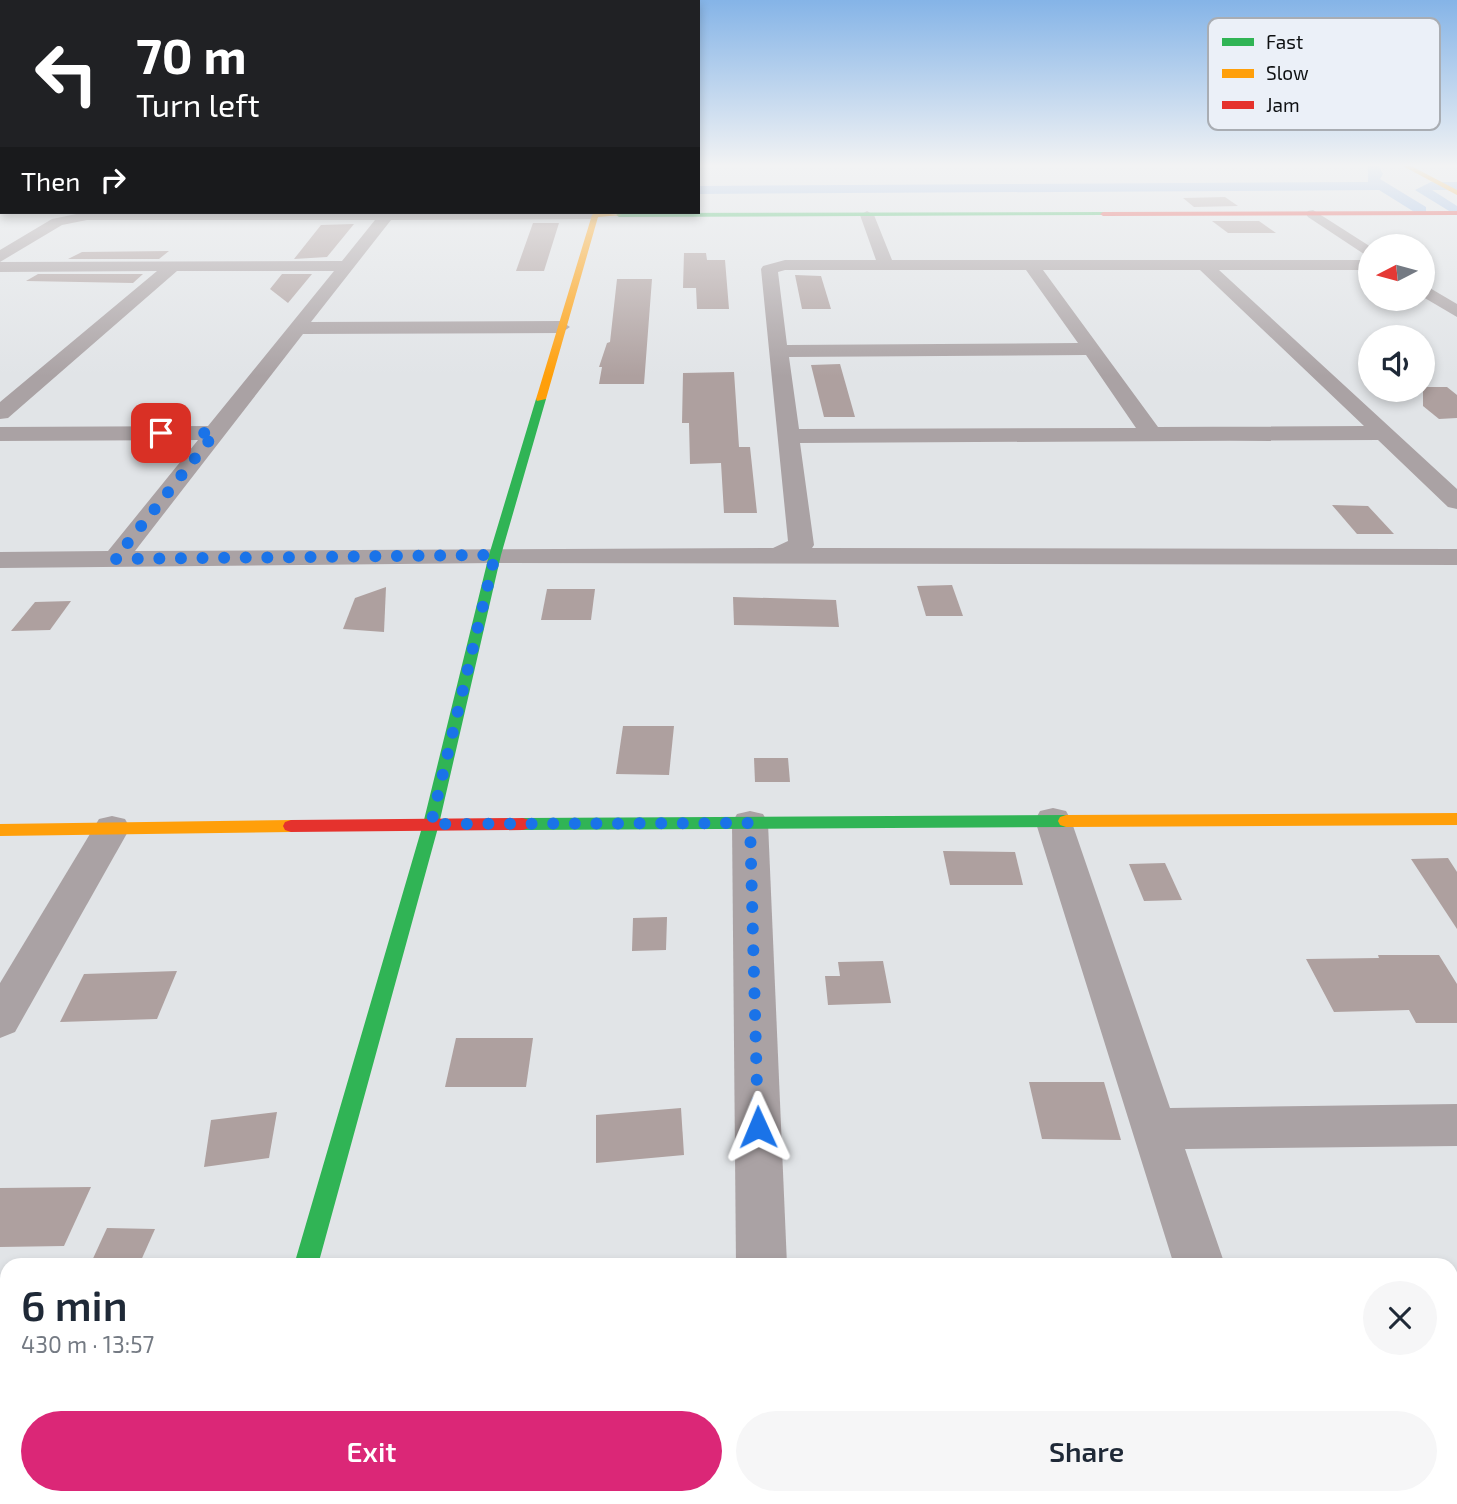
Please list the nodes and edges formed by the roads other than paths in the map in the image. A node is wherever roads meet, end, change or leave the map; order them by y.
1 (36, 235) edge
2 (371, 235) edge
3 (589, 235) edge
4 (875, 235) edge
5 (0, 257) edge
6 (886, 265) junction
7 (1031, 265) junction
8 (1204, 265) junction
9 (1358, 265) edge
10 (346, 266) junction
11 (0, 267) edge
12 (172, 267) junction
13 (1435, 297) edge
14 (1457, 312) edge
15 (561, 327) junction
16 (297, 328) junction
17 (1091, 349) junction
18 (778, 351) junction
19 (0, 413) edge
20 (215, 433) junction
21 (1383, 433) junction
22 (0, 434) edge
23 (1152, 434) junction
24 (788, 436) junction
25 (1457, 502) edge
26 (495, 555) junction
27 (776, 556) junction
28 (1457, 557) edge
29 (115, 559) junction
30 (0, 560) edge
31 (1457, 819) edge
32 (1053, 820) junction
33 (750, 823) junction
34 (431, 824) junction
35 (112, 828) junction
36 (0, 830) edge
37 (0, 1020) edge
38 (1457, 1125) edge
39 (1153, 1129) junction
40 (308, 1258) edge
41 (762, 1258) edge
42 (1197, 1258) edge

1 - 5 street
2 - 10 street
3 - 15 street
4 - 6 street
6 - 7 street
6 - 18 street
7 - 8 street
7 - 17 street
8 - 9 street
8 - 21 street
10 - 12 street
10 - 16 street
11 - 12 street
12 - 19 street
13 - 14 street
15 - 16 street
15 - 26 street
16 - 20 street
17 - 18 street
17 - 23 street
18 - 24 street
20 - 22 street
20 - 29 street
21 - 23 street
21 - 25 street
23 - 24 street
24 - 27 street
26 - 27 street
26 - 29 street
26 - 34 street
27 - 28 street
29 - 30 street
31 - 32 street
32 - 33 street
32 - 39 street
33 - 34 street
33 - 41 street
34 - 35 street
34 - 40 street
35 - 36 street
35 - 37 street
38 - 39 street
39 - 42 street

